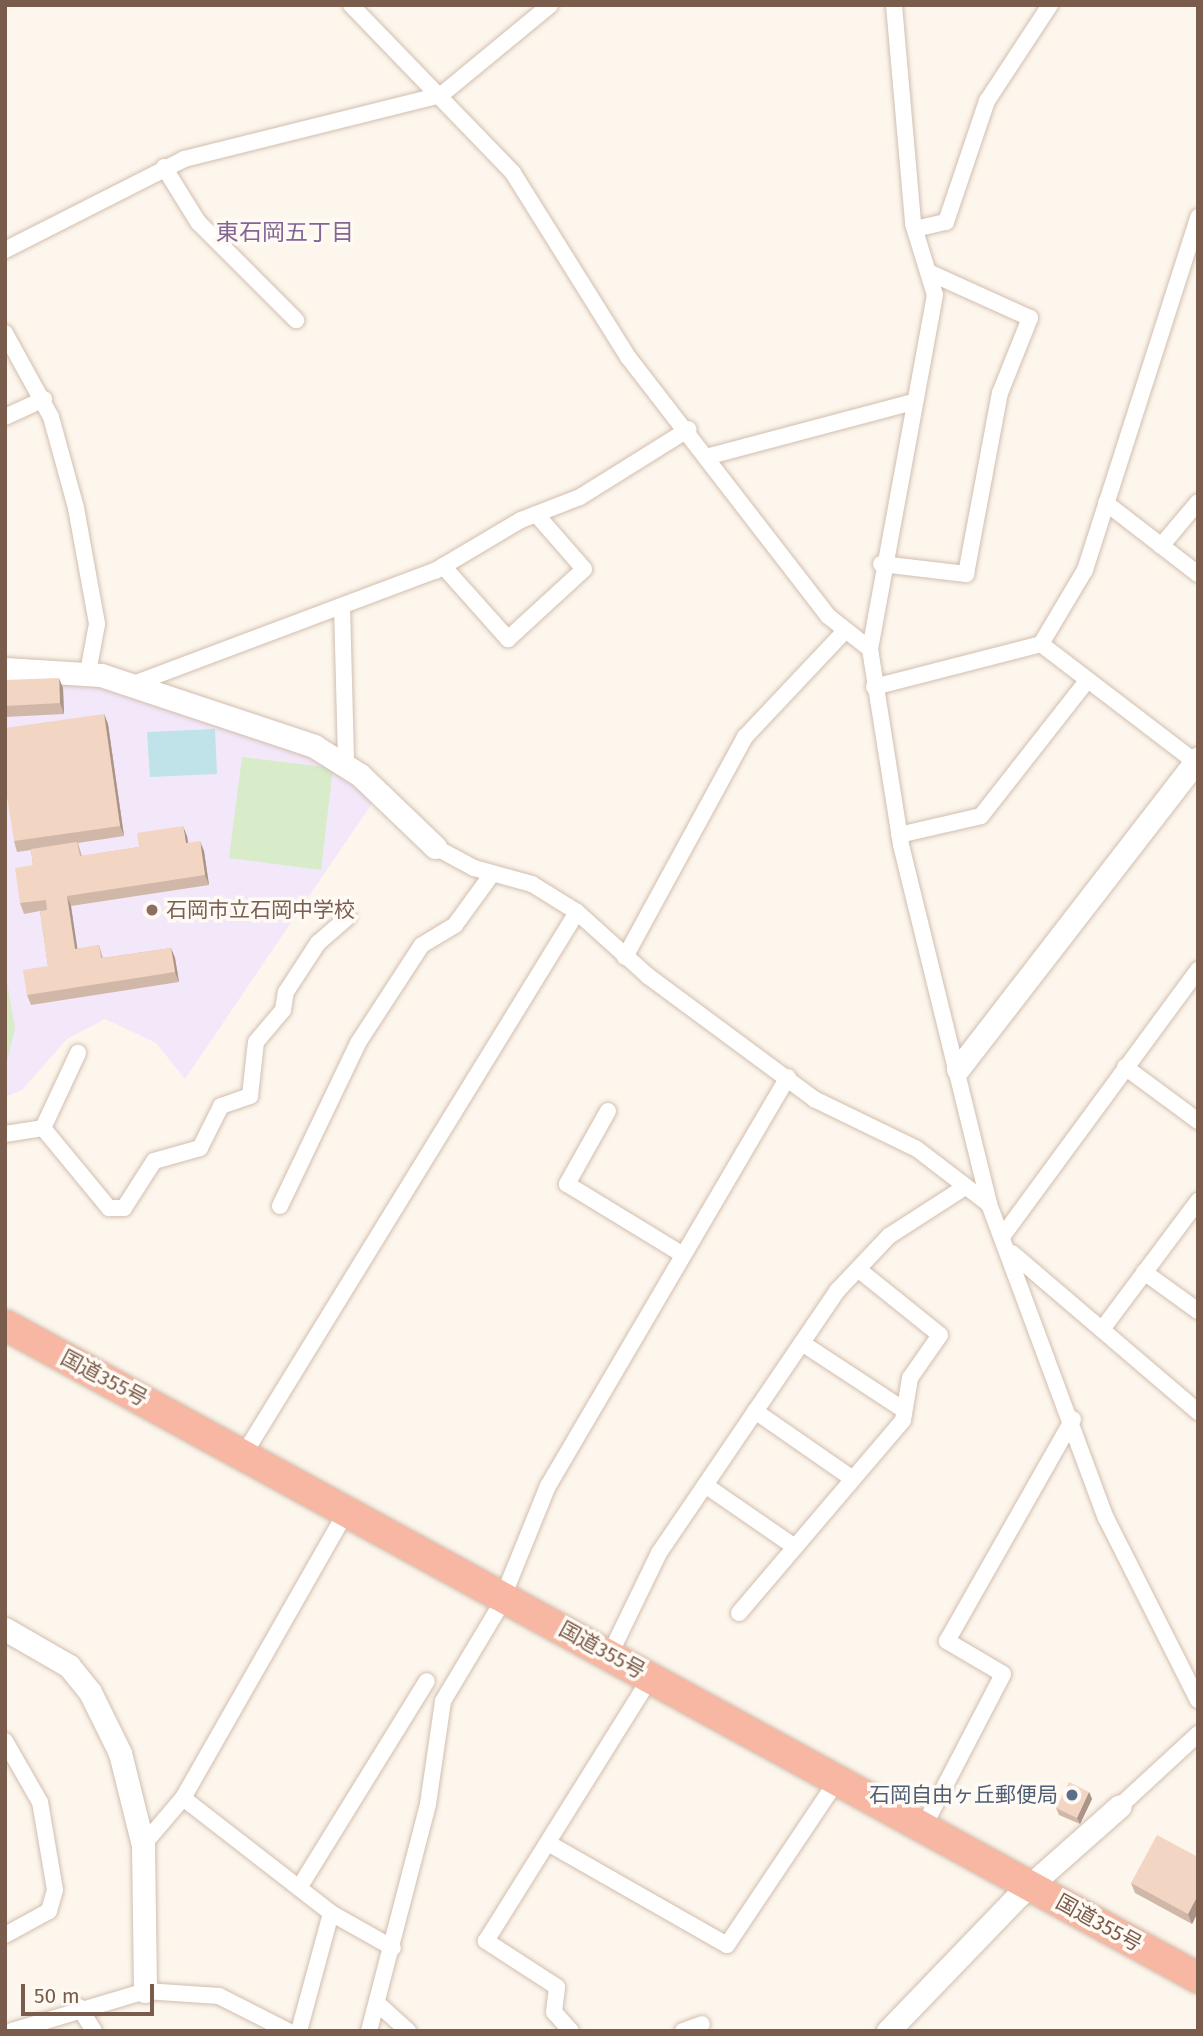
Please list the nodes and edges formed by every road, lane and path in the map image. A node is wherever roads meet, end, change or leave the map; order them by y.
1 (351, 5) edge
2 (550, 5) edge
3 (894, 5) edge
4 (1050, 5) edge
5 (441, 95) junction
6 (163, 167) junction
7 (1198, 217) edge
8 (915, 229) junction
9 (5, 250) edge
10 (928, 272) junction
11 (296, 320) dead end
12 (5, 333) edge
13 (44, 399) junction
14 (913, 402) junction
15 (5, 417) edge
16 (690, 429) junction
17 (710, 456) junction
18 (1198, 502) edge
19 (1106, 503) junction
20 (536, 514) junction
21 (1161, 546) junction
22 (881, 564) junction
23 (443, 566) junction
24 (1198, 574) edge
25 (342, 606) junction
26 (844, 632) junction
27 (1041, 644) junction
28 (870, 649) junction
29 (5, 669) edge
30 (88, 672) junction
31 (1087, 681) junction
32 (131, 685) junction
33 (874, 687) junction
34 (1197, 761) edge
35 (346, 764) junction
36 (899, 835) junction
37 (435, 847) joint
38 (492, 874) junction
39 (576, 912) junction
40 (348, 917) dead end
41 (625, 957) junction
42 (1198, 970) edge
43 (78, 1053) dead end
44 (1125, 1067) junction
45 (958, 1069) junction
46 (788, 1077) junction
47 (608, 1111) dead end
48 (1198, 1121) edge
49 (43, 1128) junction
50 (5, 1135) edge
51 (965, 1188) junction
52 (1198, 1201) edge
53 (989, 1204) junction
54 (280, 1206) dead end
55 (1004, 1234) junction
56 (680, 1253) junction
57 (1012, 1253) junction
58 (858, 1269) junction
59 (1144, 1272) junction
60 (1198, 1311) edge
61 (1103, 1328) junction
62 (7, 1331) edge
63 (802, 1343) junction
64 (904, 1410) junction
65 (755, 1411) junction
66 (1198, 1412) edge
67 (1073, 1419) junction
68 (244, 1454) junction
69 (853, 1479) junction
70 (705, 1485) junction
71 (347, 1511) junction
72 (795, 1547) junction
73 (501, 1595) junction
74 (739, 1613) dead end
75 (5, 1629) edge
76 (610, 1654) junction
77 (651, 1677) junction
78 (427, 1681) dead end
79 (1198, 1700) edge
80 (1198, 1734) edge
81 (5, 1741) edge
82 (838, 1779) junction
83 (183, 1798) junction
84 (1120, 1807) joint
85 (924, 1826) junction
86 (548, 1843) junction
87 (143, 1845) junction
88 (1030, 1885) junction
89 (299, 1888) junction
90 (331, 1913) junction
91 (5, 1935) edge
92 (393, 1948) junction
93 (1198, 1978) edge
94 (145, 1991) junction
95 (377, 2003) junction
96 (79, 2007) junction
97 (702, 2024) dead end
98 (12, 2031) edge
99 (94, 2031) edge
100 (288, 2031) edge
101 (299, 2031) edge
102 (369, 2031) edge
103 (408, 2031) edge
104 (571, 2031) edge
105 (683, 2031) edge
106 (888, 2031) edge

1 - 5 street
2 - 5 street
3 - 8 street
4 - 8 street
5 - 6 street
5 - 16 street
6 - 9 street
6 - 11 street
7 - 19 street
8 - 10 street
10 - 14 street
10 - 22 street
12 - 13 street
13 - 15 street
13 - 30 street
14 - 17 street
14 - 22 street
16 - 17 street
16 - 20 street
17 - 26 street
18 - 21 street
19 - 21 street
19 - 27 street
20 - 23 street
20 - 23 street
21 - 24 street
22 - 28 street
23 - 25 street
25 - 32 street
25 - 35 street
26 - 28 street
26 - 41 street
27 - 31 street
27 - 33 street
28 - 33 street
29 - 30 street
30 - 32 street
31 - 34 street
31 - 36 street
32 - 35 street
33 - 36 street
34 - 45 street
35 - 37 street
36 - 45 street
37 - 38 street
38 - 39 street
38 - 54 street
39 - 41 street
39 - 68 street
40 - 49 street
41 - 46 street
42 - 44 street
43 - 49 street
44 - 48 street
44 - 55 street
45 - 53 street
46 - 51 street
46 - 56 street
47 - 56 street
49 - 50 street
51 - 53 street
51 - 58 street
52 - 59 street
53 - 55 street
55 - 57 street
56 - 73 street
57 - 61 street
57 - 67 street
58 - 63 street
58 - 64 street
59 - 60 street
59 - 61 street
61 - 66 street
62 - 68 highway, 国道355号
63 - 64 street
63 - 65 street
64 - 69 street
65 - 69 street
65 - 70 street
67 - 79 street
67 - 85 street
68 - 71 highway, 国道355号
69 - 72 street
70 - 72 street
70 - 76 street
71 - 73 highway, 国道355号
71 - 83 street
72 - 74 street
73 - 76 highway, 国道355号
73 - 92 street
75 - 87 street
76 - 77 highway, 国道355号
77 - 82 highway, 国道355号
77 - 86 street
78 - 89 street
80 - 84 street
81 - 91 street
82 - 85 highway, 国道355号
82 - 86 street
83 - 87 street
83 - 89 street
84 - 88 street
85 - 88 highway, 国道355号
86 - 104 street
87 - 94 street
88 - 93 highway, 国道355号
88 - 106 street
89 - 90 street
90 - 92 street
90 - 101 street
92 - 95 street
94 - 96 street
94 - 100 street
95 - 102 street
95 - 103 street
96 - 98 street
96 - 99 street
97 - 105 street

